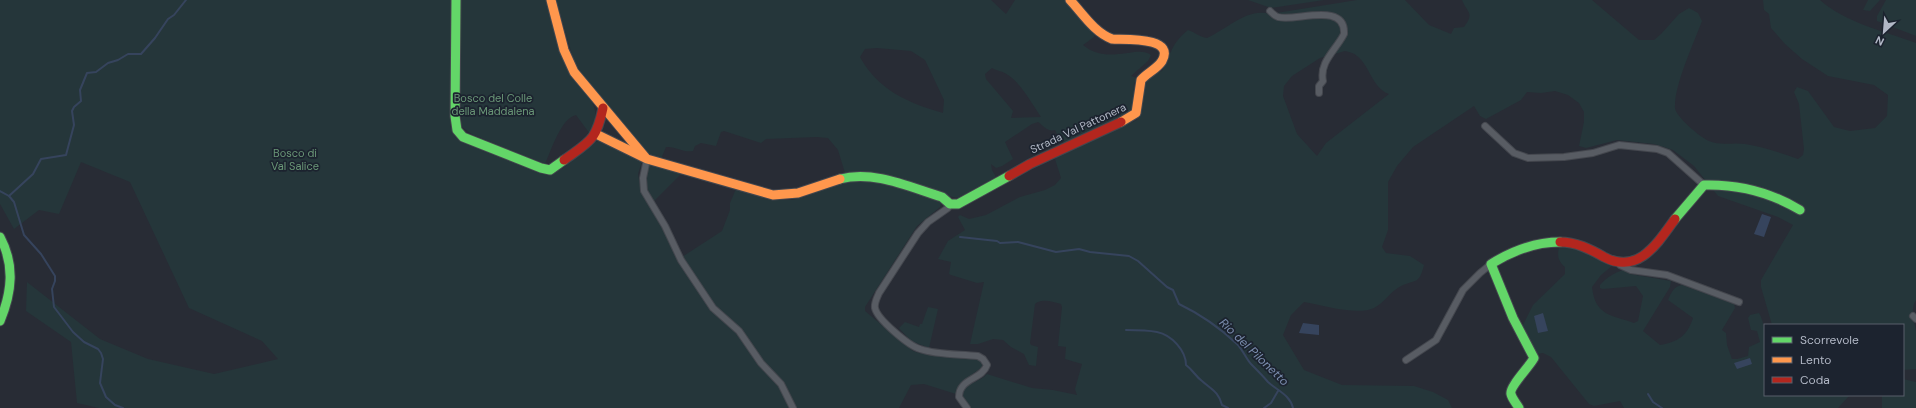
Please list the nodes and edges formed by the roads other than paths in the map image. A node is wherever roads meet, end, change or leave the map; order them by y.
1 (456, 0) edge
2 (551, 0) edge
3 (1070, 0) edge
4 (1270, 11) dead end
5 (1319, 93) dead end
6 (603, 108) junction
7 (1485, 126) dead end
8 (596, 134) junction
9 (648, 160) junction
10 (1704, 185) junction
11 (950, 204) junction
12 (1800, 210) dead end
13 (0, 237) edge
14 (1616, 262) junction
15 (1491, 264) junction
16 (1739, 302) dead end
17 (0, 321) edge
18 (1406, 360) dead end
19 (792, 408) edge
20 (967, 408) edge
21 (1519, 408) edge

1 - 8 street
2 - 6 street
3 - 11 street, Strada Val Pattonera
4 - 5 street
6 - 8 street
6 - 9 street
7 - 10 street
8 - 9 street
9 - 11 street
9 - 19 street
10 - 12 street
10 - 14 street
11 - 20 street
13 - 17 street
14 - 15 street
14 - 16 street
15 - 18 street
15 - 21 street

